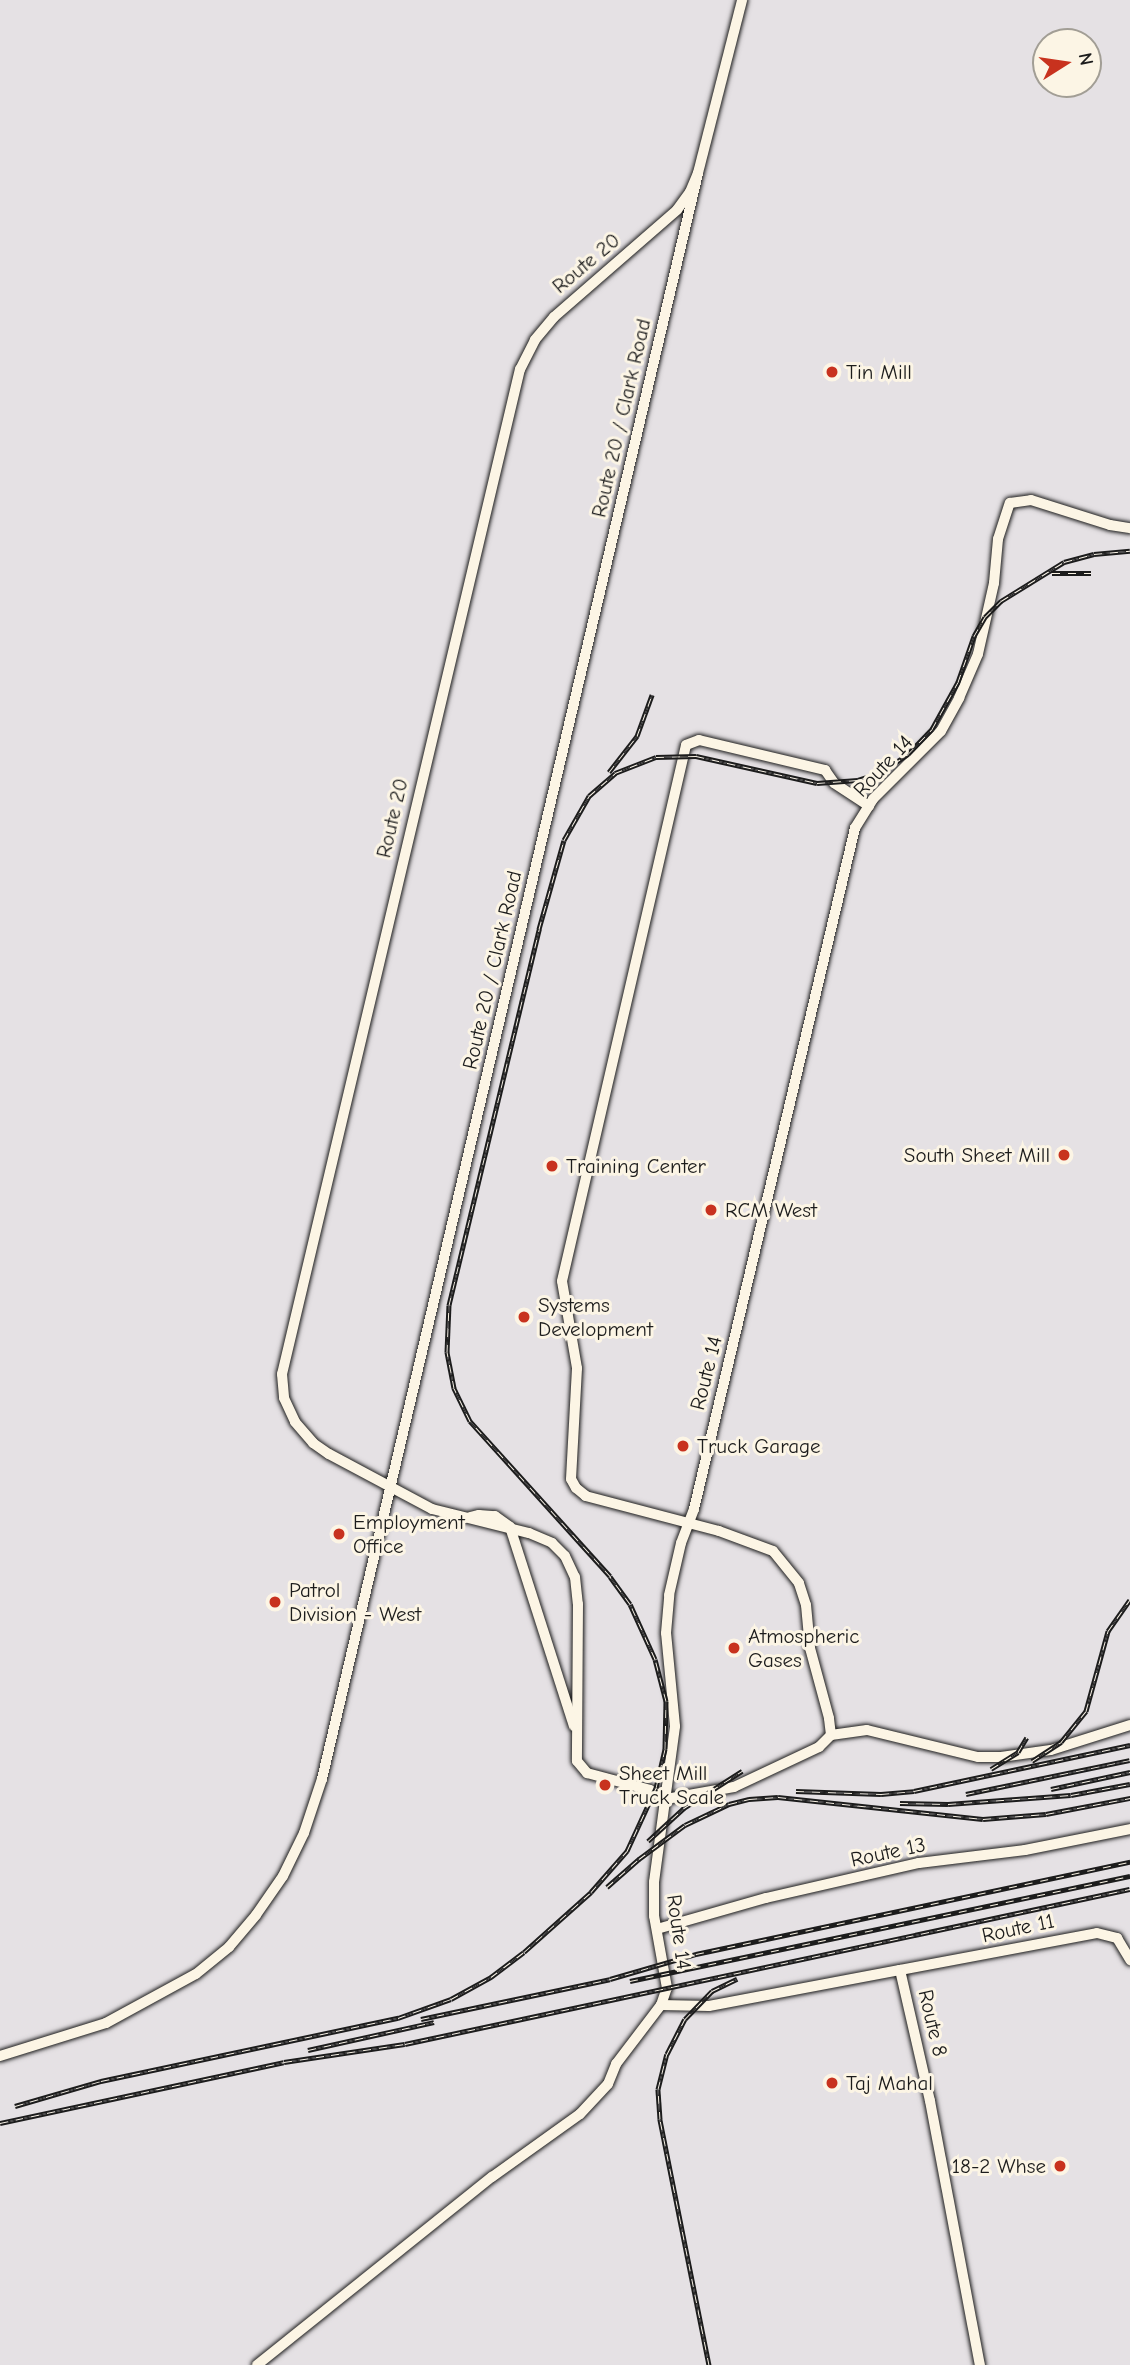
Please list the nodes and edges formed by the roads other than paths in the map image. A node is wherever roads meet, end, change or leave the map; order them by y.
1 (742, 0) edge
2 (698, 173) junction
3 (1130, 528) edge
4 (869, 806) junction
5 (391, 1486) junction
6 (689, 1524) junction
7 (510, 1527) junction
8 (1130, 1725) edge
9 (831, 1735) junction
10 (577, 1736) junction
11 (666, 1799) junction
12 (1130, 1829) edge
13 (657, 1929) junction
14 (1130, 1960) edge
15 (900, 1970) junction
16 (661, 2005) junction
17 (0, 2056) edge
18 (257, 2365) edge
19 (980, 2365) edge

1 - 2 street, Route 20 / Clark Road
2 - 5 street, Route 20 / Clark Road
2 - 5 street, Route 20
3 - 4 street, Route 14
4 - 6 street, Route 14
4 - 6 street
5 - 7 street
5 - 17 street, Route 20 / Clark Road
6 - 9 street
6 - 11 street, Route 14
7 - 10 street
7 - 10 street
8 - 9 street
9 - 11 street
10 - 11 street
11 - 13 street, Route 14
12 - 13 street, Route 13
13 - 16 street, Route 14
14 - 15 street, Route 11
15 - 16 street, Route 8
15 - 19 street, Route 8
16 - 18 street

